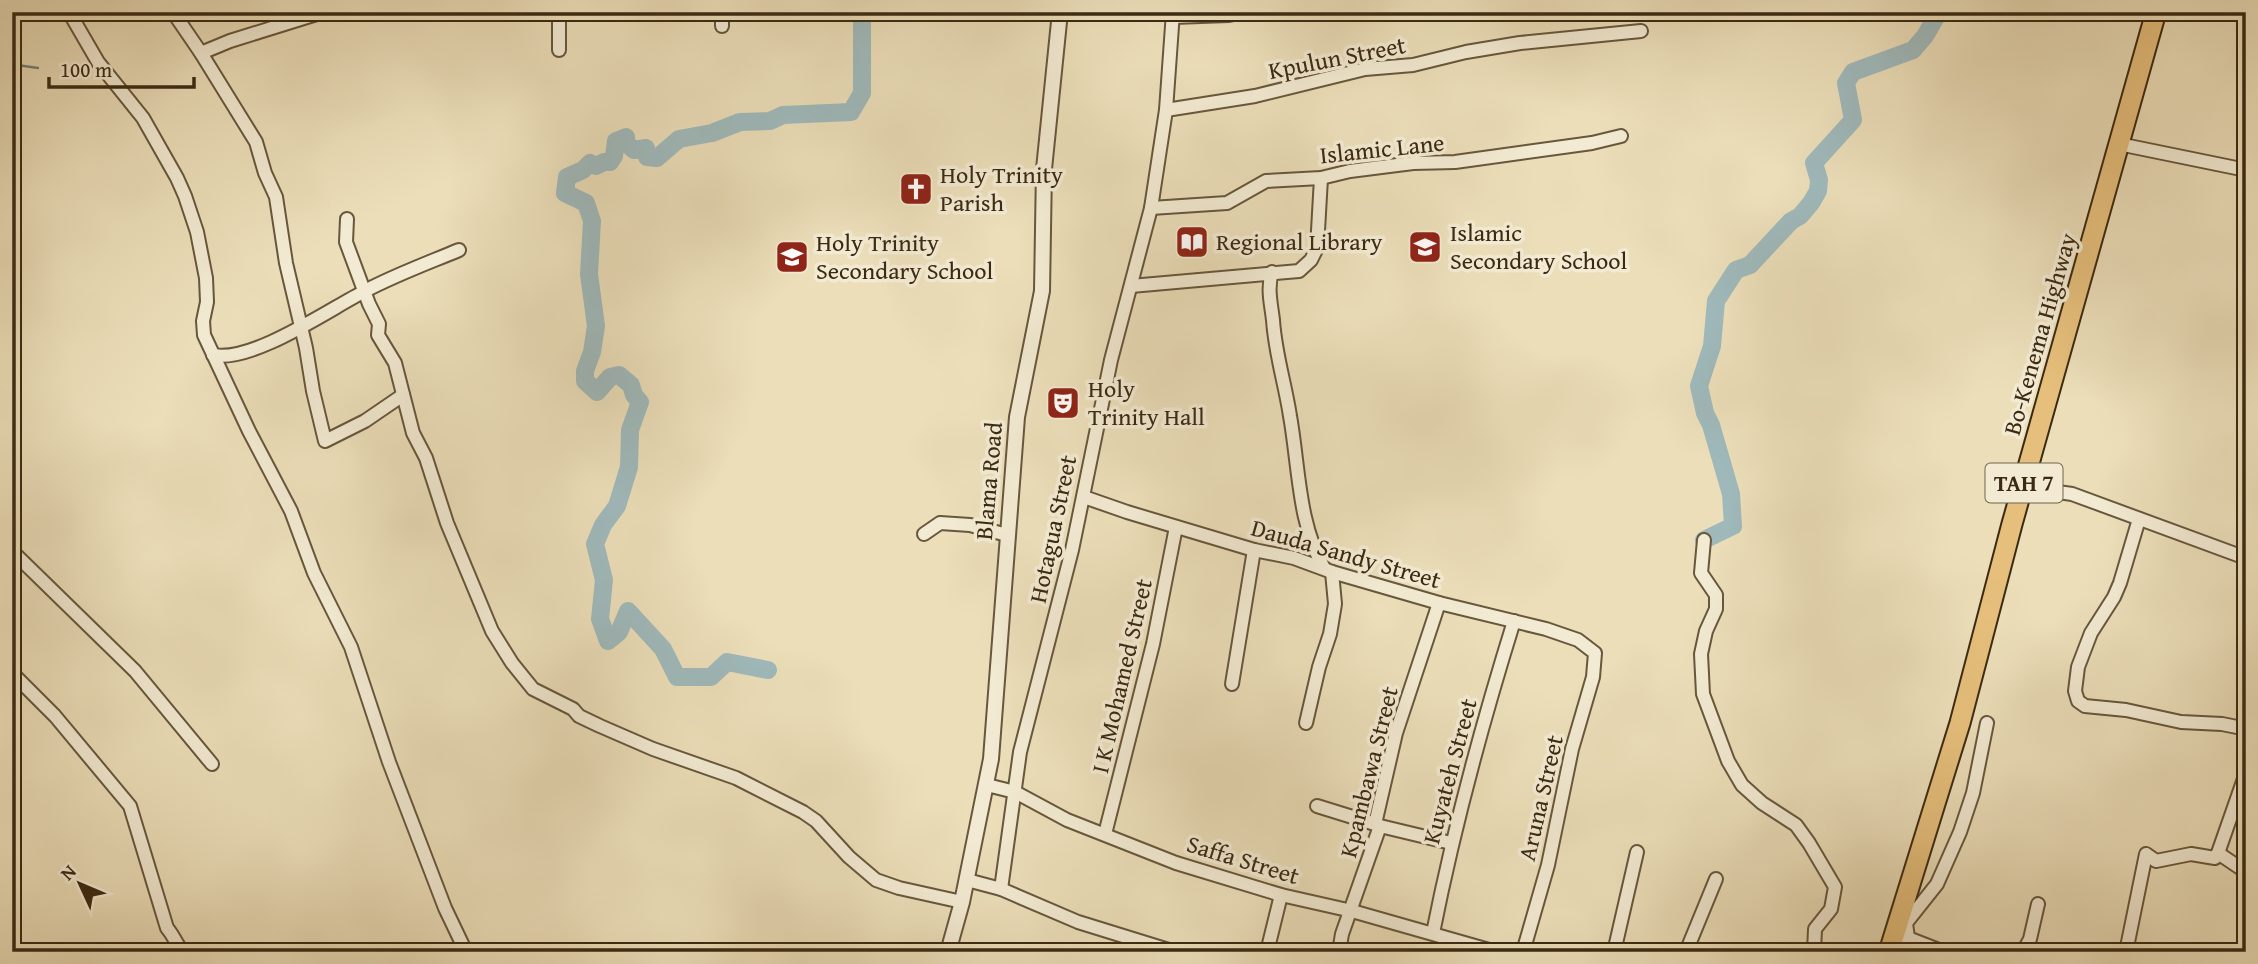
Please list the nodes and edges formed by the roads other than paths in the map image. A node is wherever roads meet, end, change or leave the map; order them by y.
1 (69, 12) edge
2 (173, 12) edge
3 (323, 12) edge
4 (559, 12) edge
5 (722, 12) edge
6 (1060, 12) edge
7 (1243, 12) edge
8 (2156, 12) edge
9 (1173, 15) edge
10 (722, 26) dead end
11 (1641, 32) dead end
12 (558, 50) dead end
13 (201, 53) junction
14 (1166, 110) junction
15 (1621, 136) dead end
16 (2119, 144) junction
17 (2246, 170) edge
18 (1321, 178) junction
19 (1151, 208) junction
20 (347, 219) dead end
21 (459, 250) dead end
22 (1272, 272) junction
23 (1131, 286) junction
24 (365, 291) junction
25 (300, 326) junction
26 (213, 355) junction
27 (403, 395) junction
28 (2023, 486) junction
29 (1084, 496) junction
30 (2138, 519) junction
31 (1176, 527) junction
32 (924, 534) dead end
33 (1007, 535) junction
34 (1704, 540) dead end
35 (1254, 550) junction
36 (12, 551) edge
37 (2246, 558) edge
38 (1328, 570) junction
39 (1439, 603) junction
40 (1514, 621) junction
41 (1595, 653) joint
42 (12, 673) edge
43 (1232, 684) dead end
44 (1306, 723) dead end
45 (1987, 723) dead end
46 (2245, 728) edge
47 (212, 764) dead end
48 (2246, 773) edge
49 (986, 785) junction
50 (1015, 792) junction
51 (1317, 806) dead end
52 (1377, 825) junction
53 (1105, 834) junction
54 (1451, 843) junction
55 (1637, 852) dead end
56 (2218, 853) junction
57 (2246, 872) edge
58 (1716, 879) dead end
59 (967, 880) junction
60 (1001, 889) junction
61 (1281, 895) junction
62 (962, 902) junction
63 (2038, 904) dead end
64 (1352, 911) junction
65 (1433, 933) junction
66 (1896, 944) edge
67 (183, 952) edge
68 (466, 952) edge
69 (948, 952) edge
70 (1175, 952) edge
71 (1267, 952) edge
72 (1339, 952) edge
73 (1496, 952) edge
74 (1523, 952) edge
75 (1614, 952) edge
76 (1686, 952) edge
77 (1814, 952) edge
78 (1944, 952) edge
79 (2023, 952) edge
80 (2126, 952) edge

1 - 26 street
2 - 13 street
3 - 13 street
4 - 12 street
5 - 10 street
6 - 33 street, Blama Road
7 - 9 street
8 - 16 highway, Bo-Kenema Highway / TAH 7
9 - 14 street, Hotagua Street
11 - 14 street, Kpulun Street
13 - 25 street
14 - 19 street, Hotagua Street
15 - 18 street, Islamic Lane
16 - 17 street
16 - 28 highway, Bo-Kenema Highway / TAH 7
18 - 19 street, Islamic Lane
18 - 22 street
19 - 23 street, Hotagua Street
20 - 24 street
21 - 24 street
22 - 23 street
22 - 38 street
23 - 29 street, Hotagua Street
24 - 25 street
24 - 27 street
25 - 26 street
25 - 27 street
26 - 68 street
27 - 62 street
28 - 30 street
28 - 66 highway, Bo-Kenema Highway / TAH 7
29 - 31 street, Dauda Sandy Street
29 - 50 street, Hotagua Street
30 - 37 street
30 - 46 street
31 - 35 street, Dauda Sandy Street
31 - 53 street, I K Mohamed Street
32 - 33 street
33 - 49 street, Blama Road
34 - 77 street
35 - 38 street, Dauda Sandy Street
35 - 43 street
36 - 47 street
38 - 39 street, Dauda Sandy Street
38 - 44 street
39 - 40 street, Dauda Sandy Street
39 - 52 street, Kpambawa Street
40 - 41 street, Dauda Sandy Street
40 - 54 street, Kuyateh Street
41 - 74 street, Aruna Street
42 - 67 street
45 - 66 street
48 - 56 street
49 - 50 street, Saffa Street
49 - 59 street, Blama Road
50 - 53 street, Saffa Street
50 - 60 street, Hotagua Street
51 - 52 street
52 - 54 street
52 - 64 street, Kpambawa Street
53 - 61 street, Saffa Street
54 - 65 street, Kuyateh Street
55 - 75 street
56 - 57 street
56 - 80 street
58 - 76 street
59 - 60 street
59 - 62 street, Blama Road
60 - 70 street
61 - 64 street, Saffa Street
61 - 71 street
62 - 69 street, Blama Road
63 - 79 street
64 - 65 street, Saffa Street
64 - 72 street, Kpambawa Street
65 - 73 street, Saffa Street
66 - 78 street

